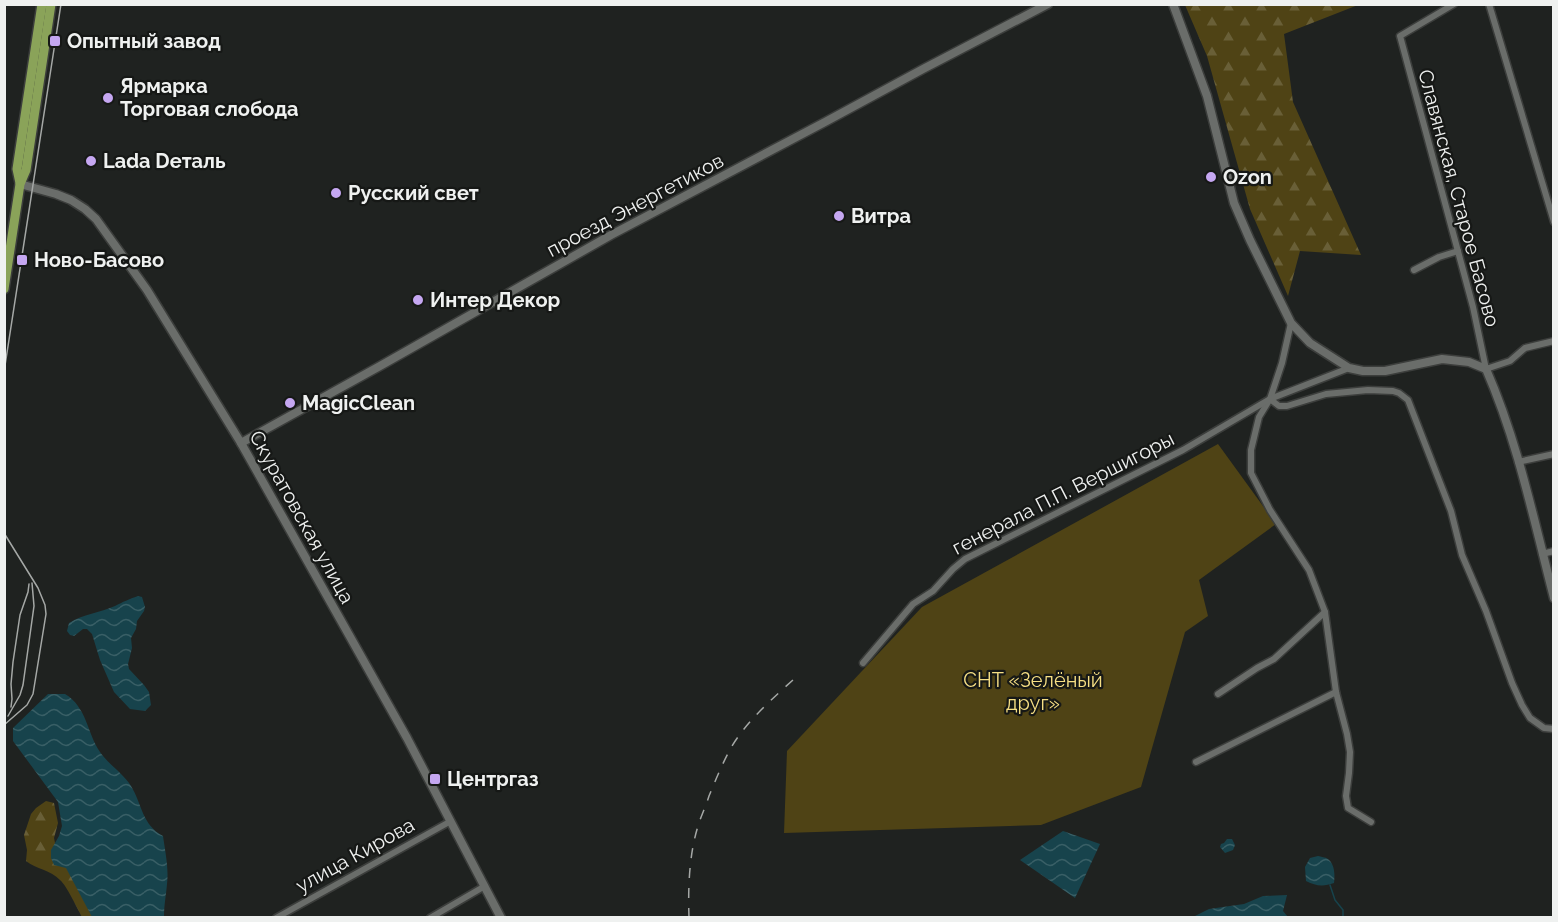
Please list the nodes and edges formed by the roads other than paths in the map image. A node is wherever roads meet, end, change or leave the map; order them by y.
1 (42, 4) edge
2 (51, 4) edge
3 (1048, 4) edge
4 (1173, 4) edge
5 (1454, 4) edge
6 (1489, 4) edge
7 (43, 31) junction
8 (20, 184) junction
9 (1554, 192) edge
10 (1546, 194) junction
11 (1554, 222) edge
12 (8, 240) edge
13 (1458, 251) junction
14 (1414, 270) dead end
15 (4, 288) edge
16 (1291, 323) junction
17 (1554, 341) edge
18 (1349, 368) junction
19 (1486, 369) junction
20 (1270, 399) junction
21 (241, 443) junction
22 (1554, 454) edge
23 (1518, 462) junction
24 (1554, 551) edge
25 (1542, 554) junction
26 (1554, 598) edge
27 (1325, 612) junction
28 (863, 663) dead end
29 (1335, 692) junction
30 (1218, 693) dead end
31 (1554, 729) edge
32 (1196, 762) dead end
33 (451, 821) junction
34 (1371, 822) dead end
35 (485, 886) junction
36 (276, 918) edge
37 (430, 918) edge
38 (501, 918) edge

1 - 7 main road
2 - 7 main road
3 - 21 street, проезд Энергетиков
4 - 16 street
5 - 13 street, Славянская, Старое Басово
6 - 10 street
7 - 8 main road
8 - 12 main road
8 - 21 street, Скуратовская улица
9 - 10 street
10 - 11 street
12 - 15 main road
13 - 14 street
13 - 19 street, Славянская, Старое Басово
16 - 18 street
16 - 20 street
17 - 19 street
18 - 19 street
18 - 20 street, генерала П.П. Вершигоры
19 - 23 street
20 - 27 street
20 - 28 street, генерала П.П. Вершигоры
20 - 31 street
21 - 33 street, Скуратовская улица
22 - 23 street
23 - 25 street
24 - 25 street
25 - 26 street
27 - 29 street
27 - 30 street
29 - 32 street
29 - 34 street
33 - 35 street, Скуратовская улица
33 - 36 street, улица Кирова
35 - 37 street
35 - 38 street, Скуратовская улица

